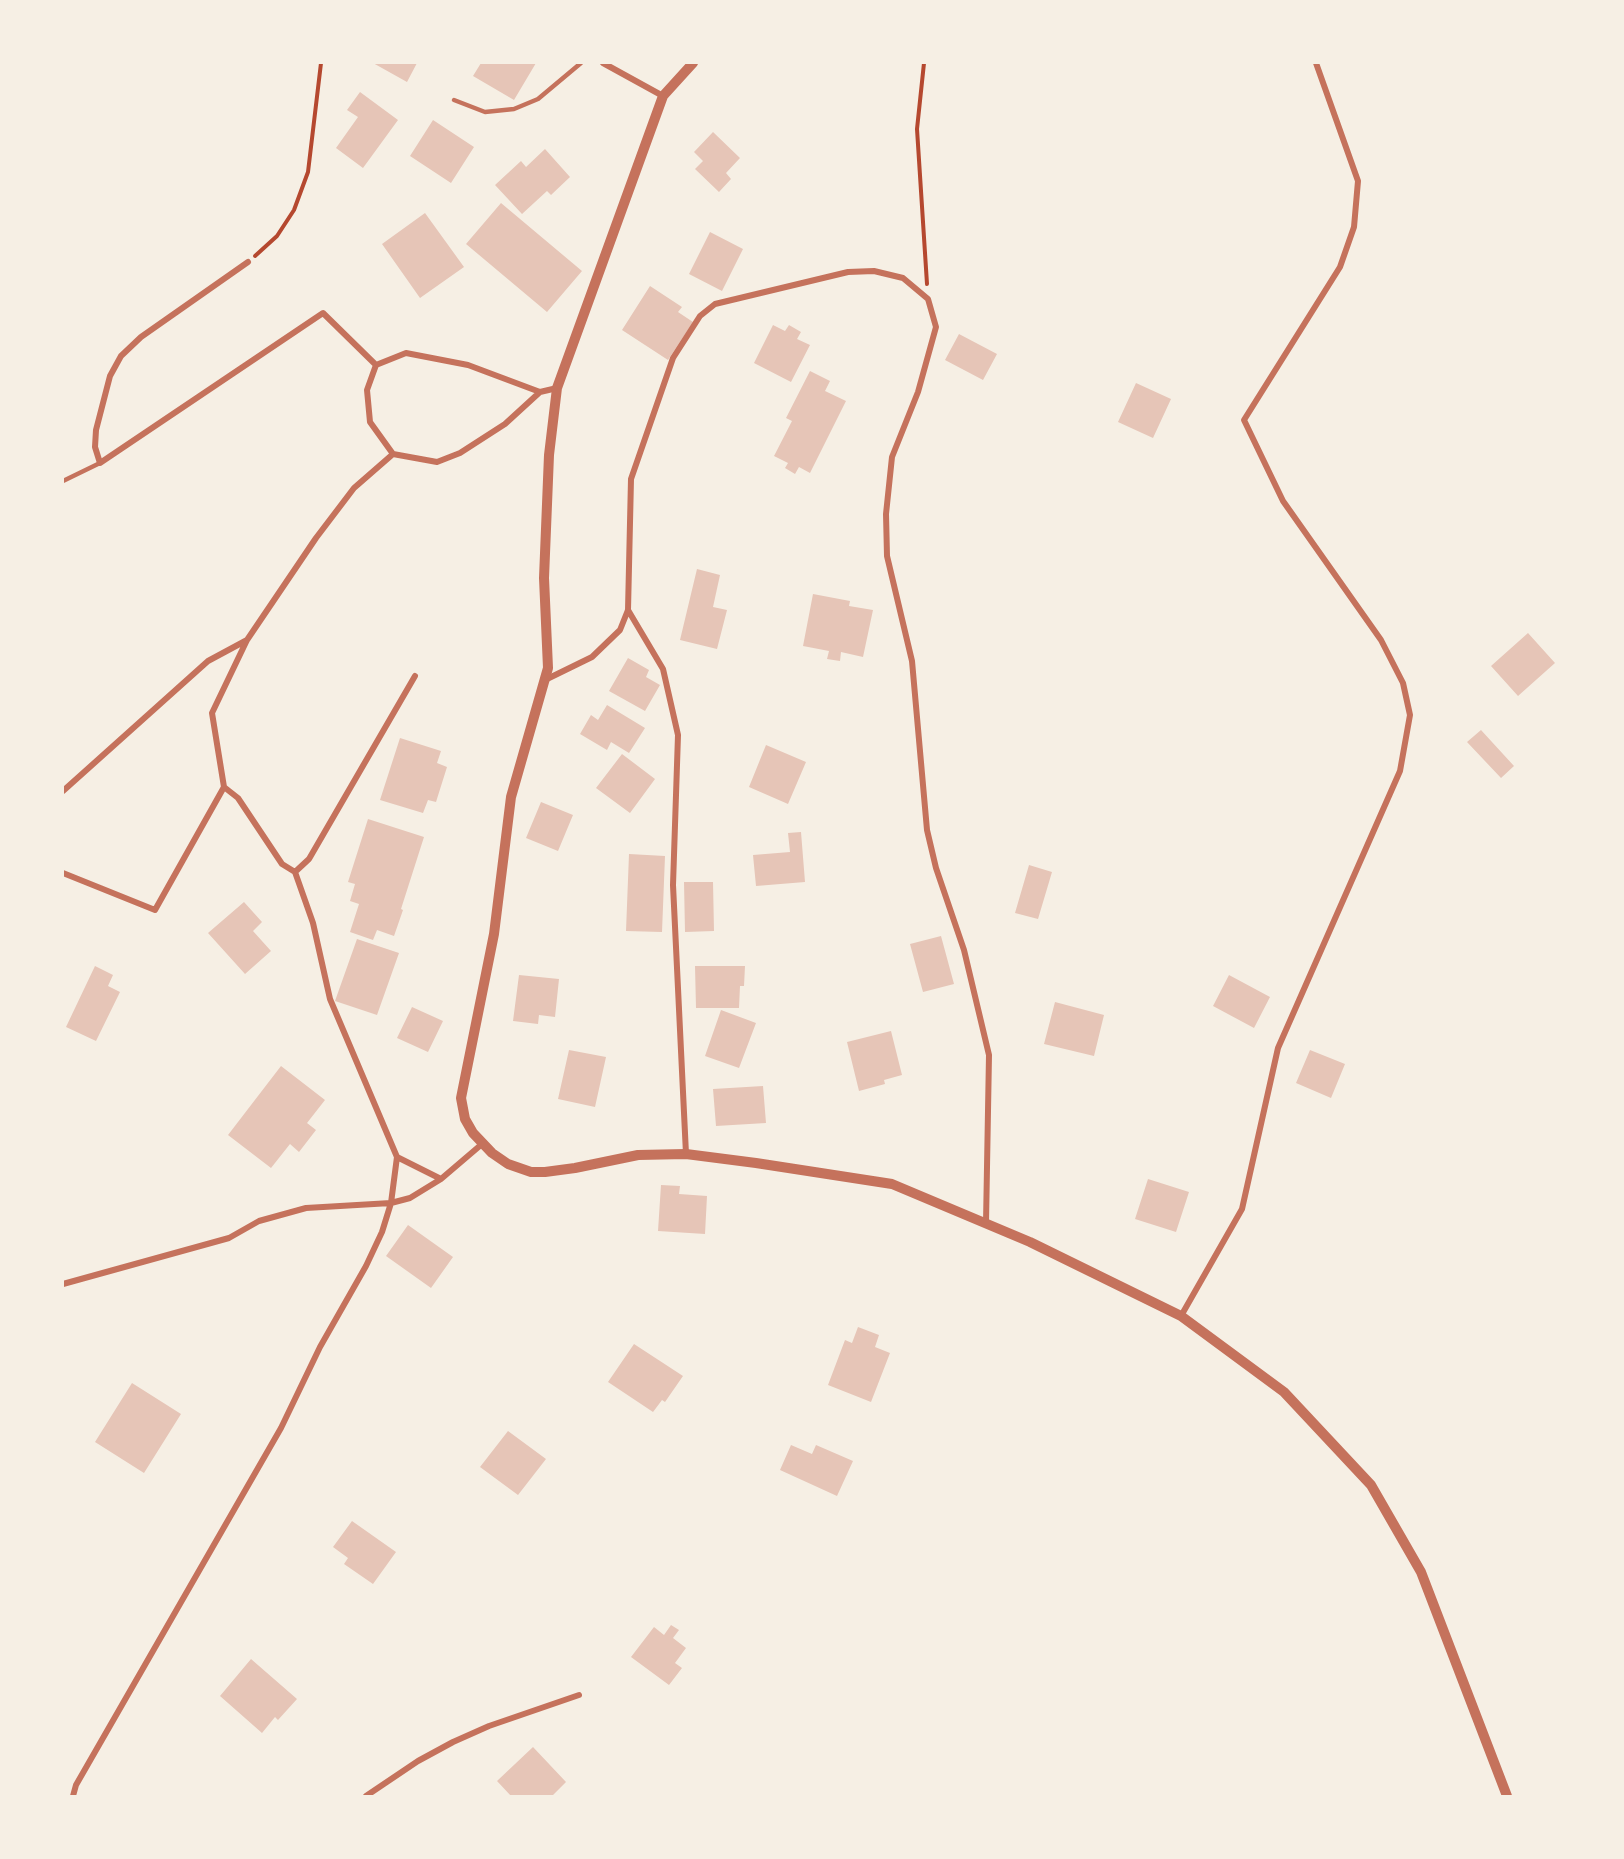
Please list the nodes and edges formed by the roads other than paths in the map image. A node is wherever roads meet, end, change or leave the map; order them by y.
1 (582, 63) edge
2 (603, 63) edge
3 (1316, 63) edge
4 (691, 64) edge
5 (663, 96) junction
6 (454, 100) dead end
7 (248, 262) road end
8 (376, 365) junction
9 (557, 388) junction
10 (540, 392) junction
11 (393, 454) junction
12 (100, 463) junction
13 (63, 481) edge
14 (628, 610) junction
15 (247, 640) junction
16 (415, 676) dead end
17 (545, 680) junction
18 (224, 787) junction
19 (63, 790) edge
20 (295, 872) junction
21 (63, 873) edge
22 (482, 1144) junction
23 (686, 1154) junction
24 (397, 1157) junction
25 (441, 1179) junction
26 (391, 1203) junction
27 (986, 1223) junction
28 (63, 1284) edge
29 (1181, 1316) junction
30 (579, 1695) dead end
31 (73, 1796) edge
32 (366, 1796) edge
33 (1507, 1796) edge

1 - 6 lane
2 - 5 street
3 - 29 street
4 - 5 street
5 - 9 street
7 - 12 street
8 - 10 street
8 - 11 street
8 - 12 street
9 - 10 street
9 - 17 street
10 - 11 street
11 - 15 street
12 - 13 lane
14 - 17 street
14 - 23 street
14 - 27 street
15 - 18 street
15 - 19 street
16 - 20 street
17 - 22 street
18 - 20 street
18 - 21 street
20 - 24 street
22 - 23 street
22 - 25 street
23 - 27 street
24 - 25 street
24 - 26 street
25 - 26 street
26 - 28 street
26 - 31 street
27 - 29 street
29 - 33 street
30 - 32 street

